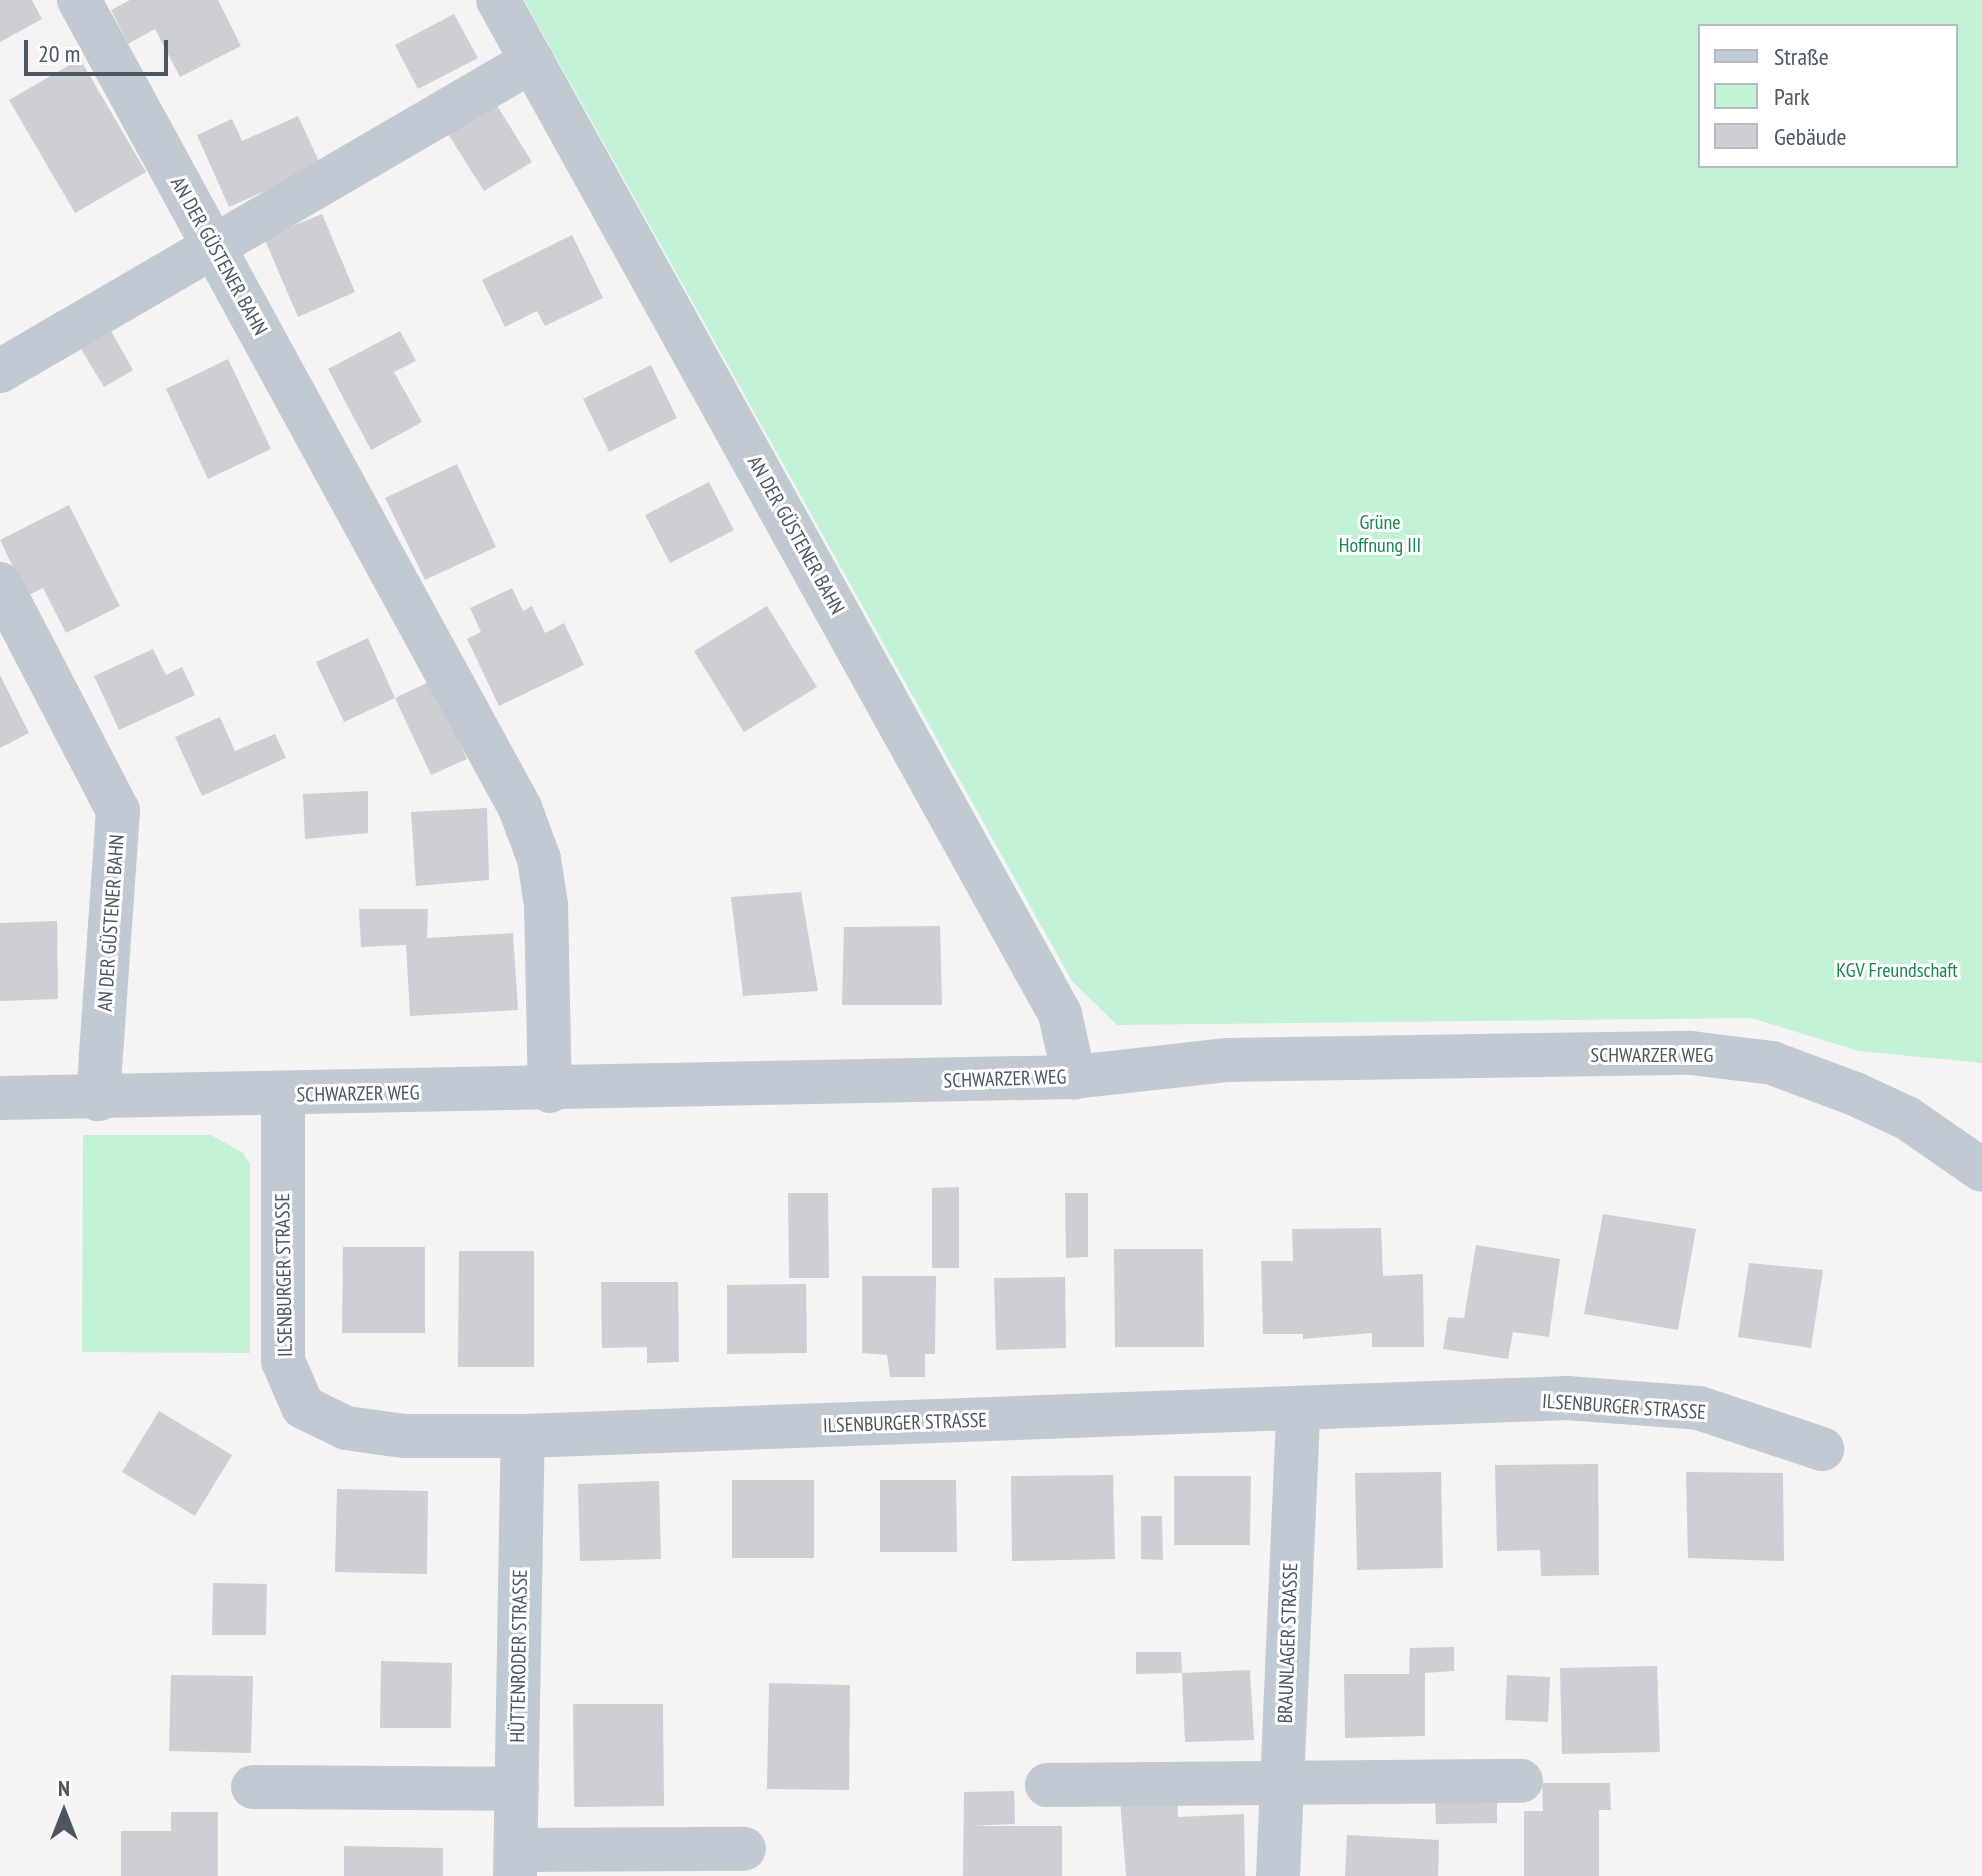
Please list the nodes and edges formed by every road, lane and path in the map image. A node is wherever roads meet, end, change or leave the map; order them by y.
1 (79, 0) edge
2 (498, 0) edge
3 (532, 61) junction
4 (214, 247) junction
5 (0, 371) edge
6 (0, 584) edge
7 (1074, 1077) junction
8 (550, 1091) junction
9 (283, 1095) junction
10 (0, 1098) edge
11 (98, 1099) junction
12 (1982, 1170) edge
13 (1298, 1411) junction
14 (523, 1436) junction
15 (1822, 1449) dead end
16 (1521, 1781) dead end
17 (1047, 1785) dead end
18 (1282, 1785) junction
19 (253, 1787) dead end
20 (517, 1789) junction
21 (744, 1849) dead end
22 (515, 1863) edge
23 (1278, 1876) edge

1 - 4 street, AN DER GÜSTENER BAHN
2 - 3 street, AN DER GÜSTENER BAHN
3 - 4 street
3 - 7 street, AN DER GÜSTENER BAHN
4 - 5 street
4 - 8 street, AN DER GÜSTENER BAHN
6 - 11 street, AN DER GÜSTENER BAHN
7 - 8 street, SCHWARZER WEG
7 - 12 street, SCHWARZER WEG
8 - 9 street, SCHWARZER WEG
9 - 11 street, SCHWARZER WEG
9 - 14 street, ILSENBURGER STRASSE
10 - 11 street, SCHWARZER WEG
13 - 14 street, ILSENBURGER STRASSE
13 - 15 street, ILSENBURGER STRASSE
13 - 18 street, BRAUNLAGER STRASSE
14 - 20 street, HÜTTENRODER STRASSE
16 - 18 street
17 - 18 street
18 - 23 street, BRAUNLAGER STRASSE
19 - 20 street
20 - 22 street, HÜTTENRODER STRASSE
21 - 22 street

